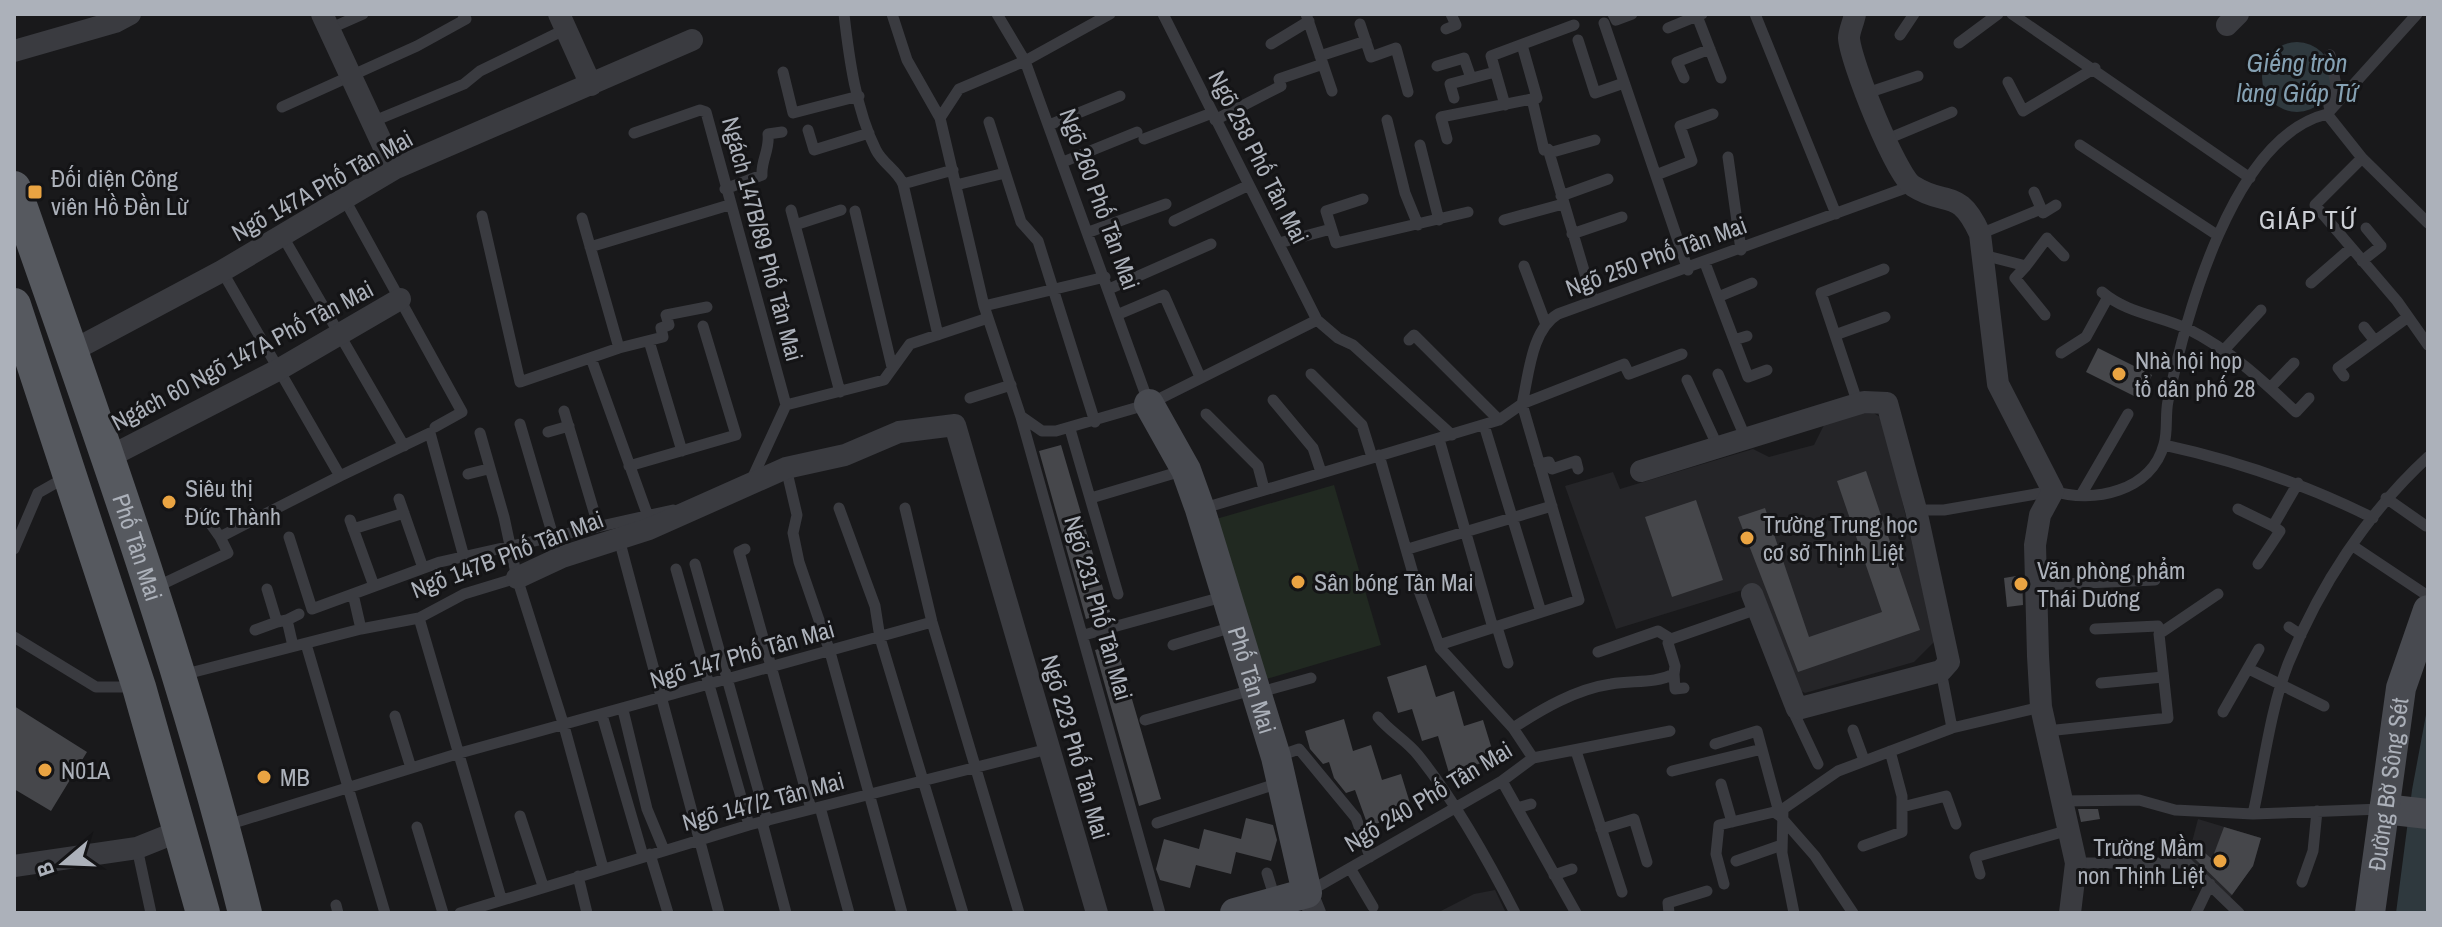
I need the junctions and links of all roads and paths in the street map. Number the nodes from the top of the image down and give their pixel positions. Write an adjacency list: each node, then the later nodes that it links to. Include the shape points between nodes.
1 (130, 14): 35 (street)
2 (363, 14): 20 (lane)
3 (463, 14): 43 (lane, via 466,19 417,46)
4 (844, 14): 54 (lane)
5 (892, 14): 64 (lane, Ngõ 231 Phố Tân Mai, via 907,60)
6 (997, 14): 38 (lane, Ngõ 260 Phố Tân Mai)
7 (1110, 14): 38 (lane)
8 (1163, 14): 63 (lane, Ngõ 258 Phố Tân Mai)
9 (1451, 14): 26 (lane, via 1456,25)
10 (1613, 14): 11 (lane, via 1616,20)
11 (1632, 14)
12 (1755, 14): 106 (lane)
13 (1855, 14): 53 (street, via 1849,38)
14 (1914, 14): 27 (lane)
15 (1998, 14): 31 (lane)
16 (2012, 14): 40 (lane)
17 (2417, 14): 62 (lane)
18 (1699, 15): 25 (lane); 34 (lane)
19 (1308, 18): 32 (lane); 37 (lane)
20 (326, 21): 43 (street)
21 (563, 22): 50 (street); 66 (lane, via 464,84)
22 (1604, 23): 49 (lane)
23 (1360, 24): 30 (lane)
24 (1574, 25): 33 (lane)
25 (1668, 28)
26 (1446, 29)
27 (1900, 35)
28 (692, 40): 50 (street, Ngõ 147A Phố Tân Mai)
29 (1578, 40): 49 (lane, via 1595,93)
30 (1366, 41): 37 (lane); 52 (lane, via 1371,57 1396,48)
31 (1959, 43)
32 (1271, 44)
33 (1522, 45): 42 (lane, via 1491,56); 57 (lane, via 1537,98)
34 (1710, 49): 46 (lane, via 1677,62); 47 (lane)
35 (14, 51)
36 (2330, 55): 62 (lane, via 2336,85)
37 (1322, 60): 51 (lane); 63 (lane, via 1279,79 1281,86)
38 (1025, 61): 64 (lane, via 959,89); 68 (lane, Ngõ 260 Phố Tân Mai)
39 (1437, 66): 45 (lane, via 1464,58)
40 (2095, 68): 48 (lane, via 2023,111); 86 (lane)
41 (783, 72): 54 (lane, via 793,113)
42 (1495, 72): 45 (lane); 58 (lane)
43 (351, 74): 59 (lane); 66 (street)
44 (1918, 76): 53 (lane)
45 (1471, 78): 56 (lane, via 1450,84)
46 (1684, 78)
47 (1721, 78)
48 (2008, 82)
49 (1624, 83): 85 (lane)
50 (591, 85): 82 (street, Ngõ 147A Phố Tân Mai)
51 (1332, 91)
52 (1408, 92)
53 (1867, 93): 75 (street)
54 (859, 96): 72 (lane)
55 (1120, 96): 68 (lane)
56 (1454, 98)
57 (1532, 99): 58 (lane); 78 (lane)
58 (1505, 105): 73 (lane, via 1441,117)
59 (282, 107)
60 (1952, 112): 75 (lane)
61 (1713, 114): 85 (lane, via 1680,126 1692,161)
62 (2327, 114): 80 (lane); 86 (lane, via 2313,117 2277,144)
63 (1213, 116): 81 (lane); 90 (lane, Ngõ 258 Phố Tân Mai)
64 (940, 118): 83 (lane, Ngõ 231 Phố Tân Mai)
65 (1387, 120): 115 (lane)
66 (374, 121): 82 (street)
67 (989, 122): 84 (lane)
68 (1049, 125): 81 (lane, Ngõ 260 Phố Tân Mai)
69 (808, 130): 72 (lane, via 814,150)
70 (782, 132): 93 (lane, via 768,134 770,149 762,175)
71 (634, 133): 93 (lane, Ngách 147B/89 Phố Tân Mai, via 704,110)
72 (869, 133): 88 (lane, via 885,166)
73 (1447, 139)
74 (1595, 140): 78 (lane)
75 (1885, 140): 91 (street)
76 (1420, 145): 111 (lane)
77 (2080, 145): 121 (lane)
78 (1549, 153): 97 (lane)
79 (1728, 157): 127 (lane)
80 (2362, 158): 107 (lane); 126 (lane, via 2315,205)
81 (1063, 162): 118 (lane, Ngõ 260 Phố Tân Mai)
82 (394, 169): 96 (street, Ngõ 147A Phố Tân Mai)
83 (953, 170): 88 (lane); 89 (lane, Ngõ 231 Phố Tân Mai)
84 (1005, 173): 89 (lane); 139 (lane, via 1021,222 1038,241)
85 (1656, 175): 134 (lane)
86 (2250, 178): 121 (lane)
87 (1608, 179): 97 (lane)
88 (903, 184): 156 (lane)
89 (956, 185): 146 (lane, Ngõ 231 Phố Tân Mai)
90 (1247, 186): 113 (lane); 122 (lane, Ngõ 258 Phố Tân Mai)
91 (1911, 186): 106 (lane, Ngõ 250 Phố Tân Mai); 124 (street, via 1960,203 1970,212)
92 (14, 188): 167 (main road, Phố Tân Mai)
93 (725, 189): 99 (lane, Ngách 147B/89 Phố Tân Mai)
94 (2034, 192): 101 (lane)
95 (1363, 199): 117 (lane, via 1326,211)
96 (345, 200): 120 (street, Ngõ 147A Phố Tân Mai); 141 (lane, Ngách 60 Ngõ 147A Phố Tân Mai)
97 (1562, 200): 112 (lane); 119 (lane)
98 (1166, 204): 118 (lane)
99 (729, 205): 125 (lane); 189 (lane, Ngách 147B/89 Phố Tân Mai)
100 (2056, 205): 101 (lane, via 2043,213)
101 (2041, 209): 124 (lane)
102 (791, 210): 114 (lane)
103 (841, 210): 114 (lane)
104 (855, 211): 172 (lane)
105 (1468, 212): 111 (lane)
106 (1836, 214): 127 (lane, Ngõ 250 Phố Tân Mai)
107 (2426, 215)
108 (482, 216): 170 (lane, via 520,382)
109 (1622, 217): 119 (lane)
110 (582, 218): 125 (lane)
111 (1439, 220): 115 (lane)
112 (1504, 220)
113 (1174, 221)
114 (795, 225): 182 (lane)
115 (1418, 225): 117 (lane, via 1336,243)
116 (2366, 228): 129 (lane, via 2381,246)
117 (1331, 229): 122 (lane)
118 (1089, 232): 136 (lane, Ngõ 260 Phố Tân Mai)
119 (1572, 234): 142 (lane)
120 (282, 235): 135 (street, Ngõ 147A Phố Tân Mai); 158 (lane)
121 (2217, 235): 154 (lane)
122 (1279, 243): 151 (lane, Ngõ 258 Phố Tân Mai)
123 (1211, 244): 136 (lane)
124 (1981, 244): 132 (lane); 227 (street, via 1998,384)
125 (590, 247): 165 (lane)
126 (2351, 248): 129 (lane); 138 (lane)
127 (1741, 250): 130 (lane, Ngõ 250 Phố Tân Mai)
128 (2064, 256): 132 (lane, via 2047,238)
129 (2362, 261): 150 (lane)
130 (1705, 263): 134 (lane, Ngõ 250 Phố Tân Mai); 140 (lane)
131 (1524, 266): 152 (lane)
132 (2026, 266): 148 (lane, via 2015,278)
133 (1884, 269): 157 (lane, via 1821,293)
134 (1688, 270): 142 (lane, Ngõ 250 Phố Tân Mai)
135 (222, 271): 167 (street, Ngõ 147A Phố Tân Mai); 173 (lane)
136 (1107, 283): 139 (lane); 147 (lane, Ngõ 260 Phố Tân Mai)
137 (1752, 283): 140 (lane)
138 (2311, 283)
139 (1055, 291): 146 (lane); 195 (lane)
140 (1718, 297): 161 (lane)
141 (400, 299): 158 (street, Ngách 60 Ngõ 147A Phố Tân Mai); 199 (lane, Ngách 60 Ngõ 147A Phố Tân Mai, via 462,412)
142 (1593, 301): 152 (lane, Ngõ 250 Phố Tân Mai)
143 (14, 305): 222 (main road, Phố Tân Mai)
144 (707, 307): 162 (lane, via 666,315 669,325 661,328 663,337)
145 (2261, 310): 166 (lane)
146 (986, 312): 156 (lane); 180 (lane, Ngõ 231 Phố Tân Mai)
147 (1119, 314): 178 (lane, via 1164,295); 186 (lane, Ngõ 260 Phố Tân Mai)
148 (2045, 315)
149 (1885, 317): 157 (lane)
150 (2408, 317): 163 (lane); 164 (lane)
151 (1317, 320): 178 (lane); 203 (lane, Ngõ 258 Phố Tân Mai, via 1353,345)
152 (1545, 322): 187 (lane, Ngõ 250 Phố Tân Mai)
153 (703, 326): 209 (lane, via 736,435)
154 (2184, 327): 166 (lane); 168 (lane, via 2126,309 2105,295 2086,337); 206 (lane, via 2166,407)
155 (2364, 327): 163 (lane)
156 (938, 335): 172 (lane, via 910,344)
157 (1835, 335): 188 (lane)
158 (337, 336): 173 (street, Ngách 60 Ngõ 147A Phố Tân Mai); 207 (lane)
159 (1747, 336): 161 (lane)
160 (1409, 340): 194 (lane, via 1414,335)
161 (1734, 340): 174 (lane, via 1748,377)
162 (649, 341): 165 (lane); 209 (lane)
163 (2375, 341): 177 (lane, via 2338,368)
164 (2428, 345)
165 (619, 348): 170 (lane)
166 (2224, 350): 181 (lane)
167 (72, 351): 211 (main road, Phố Tân Mai)
168 (2061, 353)
169 (1682, 354): 187 (lane, via 1629,374 1624,364)
170 (591, 358): 214 (lane)
171 (2294, 363): 181 (lane)
172 (892, 367): 182 (lane, via 884,380)
173 (278, 370): 211 (street, Ngách 60 Ngõ 147A Phố Tân Mai); 223 (lane)
174 (1767, 370)
175 (1311, 374): 210 (lane, via 1362,425)
176 (1718, 374): 205 (lane)
177 (2344, 376)
178 (1200, 377): 186 (lane)
179 (1687, 380): 208 (lane)
180 (1011, 385): 183 (lane); 193 (lane, Ngõ 231 Phố Tân Mai)
181 (2270, 388): 184 (lane, via 2296,412)
182 (840, 392): 189 (lane)
183 (970, 398)
184 (2309, 398)
185 (1273, 400): 220 (lane, via 1313,448)
186 (1149, 404): 195 (lane); 218 (street, Phố Tân Mai)
187 (1522, 404): 194 (lane); 213 (lane)
188 (1858, 404): 205 (street); 237 (street, via 1887,403)
189 (786, 405): 224 (lane)
190 (564, 411): 198 (lane)
191 (1206, 414): 226 (lane, via 1258,466)
192 (2128, 414): 228 (lane)
193 (1021, 417): 200 (lane, via 1042,431); 288 (lane, Ngõ 231 Phố Tân Mai)
194 (1499, 420): 197 (lane)
195 (1095, 422): 200 (lane)
196 (520, 424): 247 (lane)
197 (1484, 425): 203 (lane); 240 (lane)
198 (569, 426): 201 (lane); 243 (lane)
199 (435, 427)
200 (1070, 429): 229 (lane)
201 (548, 432)
202 (480, 433): 216 (lane)
203 (1452, 435): 204 (lane)
204 (1439, 439): 210 (lane); 246 (lane)
205 (1746, 439): 208 (street)
206 (2164, 445): 225 (lane); 228 (lane, via 2147,473 2126,489)
207 (404, 446): 223 (lane); 256 (lane, via 430,433)
208 (1718, 447): 219 (street)
209 (682, 451): 214 (lane)
210 (1376, 456): 220 (lane); 255 (lane)
211 (109, 457): 266 (main road, Phố Tân Mai)
212 (2428, 457): 230 (lane)
213 (1539, 464): 217 (lane, via 1549,462 1552,469 1576,461); 232 (lane)
214 (629, 466): 242 (lane)
215 (786, 468): 224 (street, Ngõ 147B Phố Tân Mai); 270 (street, Ngõ 147B Phố Tân Mai, via 845,455 899,432 955,425); 297 (lane, via 797,515 793,533 799,562)
216 (488, 469): 221 (lane); 252 (lane)
217 (1578, 469)
218 (1186, 470): 229 (lane); 235 (street, Phố Tân Mai)
219 (1641, 471)
220 (1321, 472): 226 (lane)
221 (468, 474)
222 (70, 475): 253 (lane, via 38,493); 311 (main road, Phố Tân Mai)
223 (340, 476): 248 (lane)
224 (750, 483): 242 (street, Ngõ 147B Phố Tân Mai, via 713,503)
225 (2298, 483): 241 (lane); 244 (lane)
226 (1264, 489): 235 (lane)
227 (2053, 491): 228 (lane); 237 (lane); 263 (street, via 2040,515 2035,545)
228 (2081, 495)
229 (1091, 498): 268 (lane)
230 (2386, 498): 241 (lane); 245 (lane)
231 (399, 499): 239 (lane)
232 (1552, 506): 240 (lane); 276 (lane, via 1579,600)
233 (839, 508): 291 (lane, via 875,606)
234 (905, 508): 280 (lane)
235 (1200, 509): 271 (street, Phố Tân Mai)
236 (2238, 509): 244 (lane)
237 (1916, 510): 302 (street, via 1949,662)
238 (203, 513): 248 (lane)
239 (404, 513): 259 (lane); 264 (lane, via 351,525)
240 (1513, 518): 246 (lane); 276 (lane)
241 (2373, 518): 251 (lane)
242 (650, 521): 243 (lane, Ngõ 147B Phố Tân Mai); 250 (street, Ngõ 147B Phố Tân Mai)
243 (598, 525): 247 (lane, Ngõ 147B Phố Tân Mai)
244 (2273, 526): 258 (lane, via 2280,531)
245 (2426, 526)
246 (1465, 532): 255 (lane); 282 (lane)
247 (553, 536): 252 (lane, Ngõ 147B Phố Tân Mai)
248 (220, 537): 266 (lane, via 228,553)
249 (289, 537): 267 (lane, Ngõ 147B Phố Tân Mai, via 312,609)
250 (619, 539): 261 (street, Ngõ 147B Phố Tân Mai); 314 (lane)
251 (2353, 546): 272 (lane); 289 (lane)
252 (511, 547): 256 (lane, Ngõ 147B Phố Tân Mai); 261 (lane)
253 (14, 549)
254 (745, 549): 300 (lane, via 739,552)
255 (1408, 549): 295 (lane)
256 (464, 557): 259 (lane, Ngõ 147B Phố Tân Mai)
257 (695, 564): 307 (lane)
258 (2258, 564)
259 (423, 568): 264 (lane, Ngõ 147B Phố Tân Mai)
260 (676, 569): 310 (lane)
261 (517, 578): 278 (lane, Ngõ 147B Phố Tân Mai, via 464,594); 324 (lane)
262 (2155, 580): 263 (lane)
263 (2038, 585): 317 (street)
264 (374, 586): 267 (lane, Ngõ 147B Phố Tân Mai)
265 (267, 589): 279 (lane)
266 (151, 590): 304 (main road, Phố Tân Mai)
267 (353, 594): 284 (lane)
268 (1118, 594)
269 (2218, 594): 287 (lane)
270 (1006, 595): 331 (street, Ngõ 223 Phố Tân Mai)
271 (1227, 595): 281 (street, Phố Tân Mai); 288 (lane)
272 (2428, 596)
273 (1755, 602): 292 (lane); 315 (street)
274 (2428, 610): 355 (street, Đường Bờ Sông Sét, via 2401,688)
275 (2158, 611): 287 (lane)
276 (1541, 612): 282 (lane)
277 (299, 614): 279 (lane)
278 (419, 618): 284 (lane, Ngõ 147B Phố Tân Mai); 335 (lane)
279 (282, 621): 286 (lane); 293 (lane)
280 (932, 622): 291 (lane, Ngõ 147 Phố Tân Mai); 340 (lane)
281 (1237, 626): 294 (lane); 313 (street, Phố Tân Mai)
282 (1495, 627): 295 (lane); 299 (lane)
283 (2289, 627): 289 (lane)
284 (361, 629): 293 (lane, Ngõ 147B Phố Tân Mai)
285 (2095, 629): 287 (lane)
286 (255, 630)
287 (2159, 630): 305 (lane)
288 (1084, 635): 413 (lane, Ngõ 231 Phố Tân Mai)
289 (2301, 635): 309 (lane)
290 (14, 637): 311 (lane, via 96,687)
291 (880, 638): 297 (lane, Ngõ 147 Phố Tân Mai); 344 (lane)
292 (1671, 639): 298 (lane, via 1658,631); 303 (lane)
293 (300, 645): 304 (lane, Ngõ 147B Phố Tân Mai); 346 (lane)
294 (1173, 645)
295 (1439, 645): 325 (lane)
296 (2259, 649): 301 (lane)
297 (830, 652): 300 (lane, Ngõ 147 Phố Tân Mai); 347 (lane)
298 (1598, 652)
299 (1508, 663)
300 (773, 668): 307 (lane, Ngõ 147 Phố Tân Mai); 351 (lane)
301 (2249, 669): 309 (lane); 319 (lane)
302 (1941, 671): 315 (street, via 1806,709); 326 (lane)
303 (1674, 674): 312 (lane, via 1675,689); 325 (lane, via 1663,680 1609,684 1545,707)
304 (178, 676): 311 (main road); 364 (main road, Phố Tân Mai)
305 (2163, 677): 308 (lane); 329 (lane, via 2168,718)
306 (1311, 678): 313 (lane)
307 (729, 681): 310 (lane, Ngõ 147 Phố Tân Mai); 359 (lane)
308 (2101, 683)
309 (2283, 684): 316 (lane); 356 (lane)
310 (711, 685): 314 (lane, Ngõ 147 Phố Tân Mai); 363 (lane)
311 (139, 687): 367 (main road, Phố Tân Mai)
312 (1684, 688)
313 (1256, 691): 323 (lane); 341 (street, Phố Tân Mai)
314 (664, 698): 318 (lane, Ngõ 147 Phố Tân Mai); 369 (lane)
315 (1793, 704): 338 (lane, via 1792,713)
316 (2324, 706)
317 (2041, 707): 326 (lane); 329 (street)
318 (623, 710): 320 (lane, Ngõ 147 Phố Tân Mai); 373 (lane, via 647,809)
319 (2223, 712)
320 (602, 715): 324 (lane, Ngõ 147 Phố Tân Mai); 374 (lane)
321 (395, 716): 339 (lane)
322 (1378, 717): 352 (lane, via 1416,752)
323 (1145, 720)
324 (564, 726): 335 (lane, Ngõ 147 Phố Tân Mai); 380 (lane)
325 (1513, 728): 336 (lane)
326 (1952, 728): 334 (lane)
327 (1853, 730): 337 (lane)
328 (1670, 731): 333 (lane, Ngõ 240 Phố Tân Mai)
329 (2047, 731): 348 (street)
330 (1715, 744): 332 (lane, via 1757,731)
331 (1048, 749): 340 (lane, Ngõ 147/2 Tân Mai); 412 (street, Ngõ 223 Phố Tân Mai)
332 (1762, 749): 342 (lane); 358 (lane)
333 (1576, 751): 336 (lane, Ngõ 240 Phố Tân Mai); 366 (lane)
334 (1890, 751): 337 (lane); 350 (lane)
335 (460, 753): 339 (lane, Ngõ 147 Phố Tân Mai); 394 (lane)
336 (1533, 758): 343 (lane, Ngõ 240 Phố Tân Mai)
337 (1864, 760): 358 (lane, via 1818,784)
338 (1818, 764)
339 (411, 768): 346 (lane, Ngõ 147 Phố Tân Mai)
340 (976, 769): 344 (lane, Ngõ 147/2 Tân Mai); 411 (lane)
341 (1279, 770): 361 (lane); 375 (lane, via 1299,749 1356,818); 393 (street, Phố Tân Mai)
342 (1672, 771)
343 (1502, 781): 352 (lane, Ngõ 240 Phố Tân Mai); 353 (lane)
344 (922, 782): 347 (lane, Ngõ 147/2 Tân Mai); 410 (lane)
345 (1721, 784): 360 (lane)
346 (349, 787): 364 (lane, Ngõ 147 Phố Tân Mai); 401 (lane)
347 (870, 795): 351 (lane, Ngõ 147/2 Tân Mai); 409 (lane)
348 (2063, 801): 356 (lane, via 2139,800 2175,810); 368 (street)
349 (1531, 804): 353 (lane)
350 (1902, 807): 362 (lane, via 1946,796); 371 (lane, via 1902,832)
351 (816, 808): 359 (lane, Ngõ 147/2 Tân Mai); 408 (lane)
352 (1454, 808): 375 (lane, Ngõ 240 Phố Tân Mai); 414 (lane)
353 (1517, 808): 385 (lane)
354 (2317, 811): 355 (lane); 356 (lane); 387 (lane, via 2313,851)
355 (2404, 811): 421 (street, Đường Bờ Sông Sét)
356 (2253, 814)
357 (520, 816): 390 (lane)
358 (1780, 816): 360 (lane, via 1774,812); 370 (lane); 417 (lane)
359 (764, 821): 363 (lane, Ngõ 147/2 Tân Mai); 407 (lane)
360 (1732, 822): 388 (lane, via 1719,825 1716,835)
361 (1157, 823)
362 (1956, 824)
363 (749, 825): 369 (lane, Ngõ 147/2 Tân Mai)
364 (224, 826): 400 (main road, Phố Tân Mai)
365 (417, 827): 402 (lane)
366 (1601, 829): 377 (lane, via 1634,819); 392 (lane)
367 (182, 830): 372 (street); 399 (main road, Phố Tân Mai)
368 (2069, 830): 378 (street); 384 (lane, via 1975,857)
369 (701, 839): 373 (lane, Ngõ 147/2 Tân Mai); 406 (lane)
370 (1782, 845): 376 (lane); 416 (lane)
371 (1863, 846)
372 (137, 848): 379 (street); 398 (lane)
373 (664, 850): 374 (lane, Ngõ 147/2 Tân Mai)
374 (646, 855): 380 (lane, Ngõ 147/2 Tân Mai); 405 (lane)
375 (1370, 857): 381 (lane, Ngõ 240 Phố Tân Mai)
376 (1736, 861)
377 (1647, 862)
378 (2076, 863): 389 (lane, via 2187,863); 418 (street)
379 (14, 866)
380 (603, 868): 386 (lane, Ngõ 147/2 Tân Mai)
381 (1350, 868): 393 (lane, Ngõ 240 Phố Tân Mai); 396 (lane)
382 (1572, 869): 385 (lane)
383 (1267, 873): 397 (lane)
384 (1980, 874)
385 (1554, 875): 395 (lane)
386 (578, 876): 390 (lane, Ngõ 147/2 Tân Mai); 404 (lane)
387 (2302, 882)
388 (1724, 884)
389 (2210, 884): 419 (lane); 420 (lane)
390 (543, 886): 394 (lane, Ngõ 147/2 Tân Mai)
391 (1707, 891): 415 (lane, via 1668,903)
392 (1622, 892)
393 (1311, 903): 397 (street)
394 (496, 905): 403 (lane, Ngõ 147/2 Tân Mai)
395 (1576, 906)
396 (1373, 907)
397 (1254, 909)
398 (151, 913)
399 (203, 913)
400 (245, 913)
401 (385, 913)
402 (443, 913)
403 (460, 913)
404 (587, 913)
405 (668, 913)
406 (719, 913)
407 (786, 913)
408 (849, 913)
409 (902, 913)
410 (963, 913)
411 (1019, 913)
412 (1097, 913)
413 (1160, 913)
414 (1515, 913)
415 (1669, 913)
416 (1794, 913)
417 (1853, 913)
418 (2070, 913)
419 (2196, 913)
420 (2239, 913)
421 (2370, 913)

